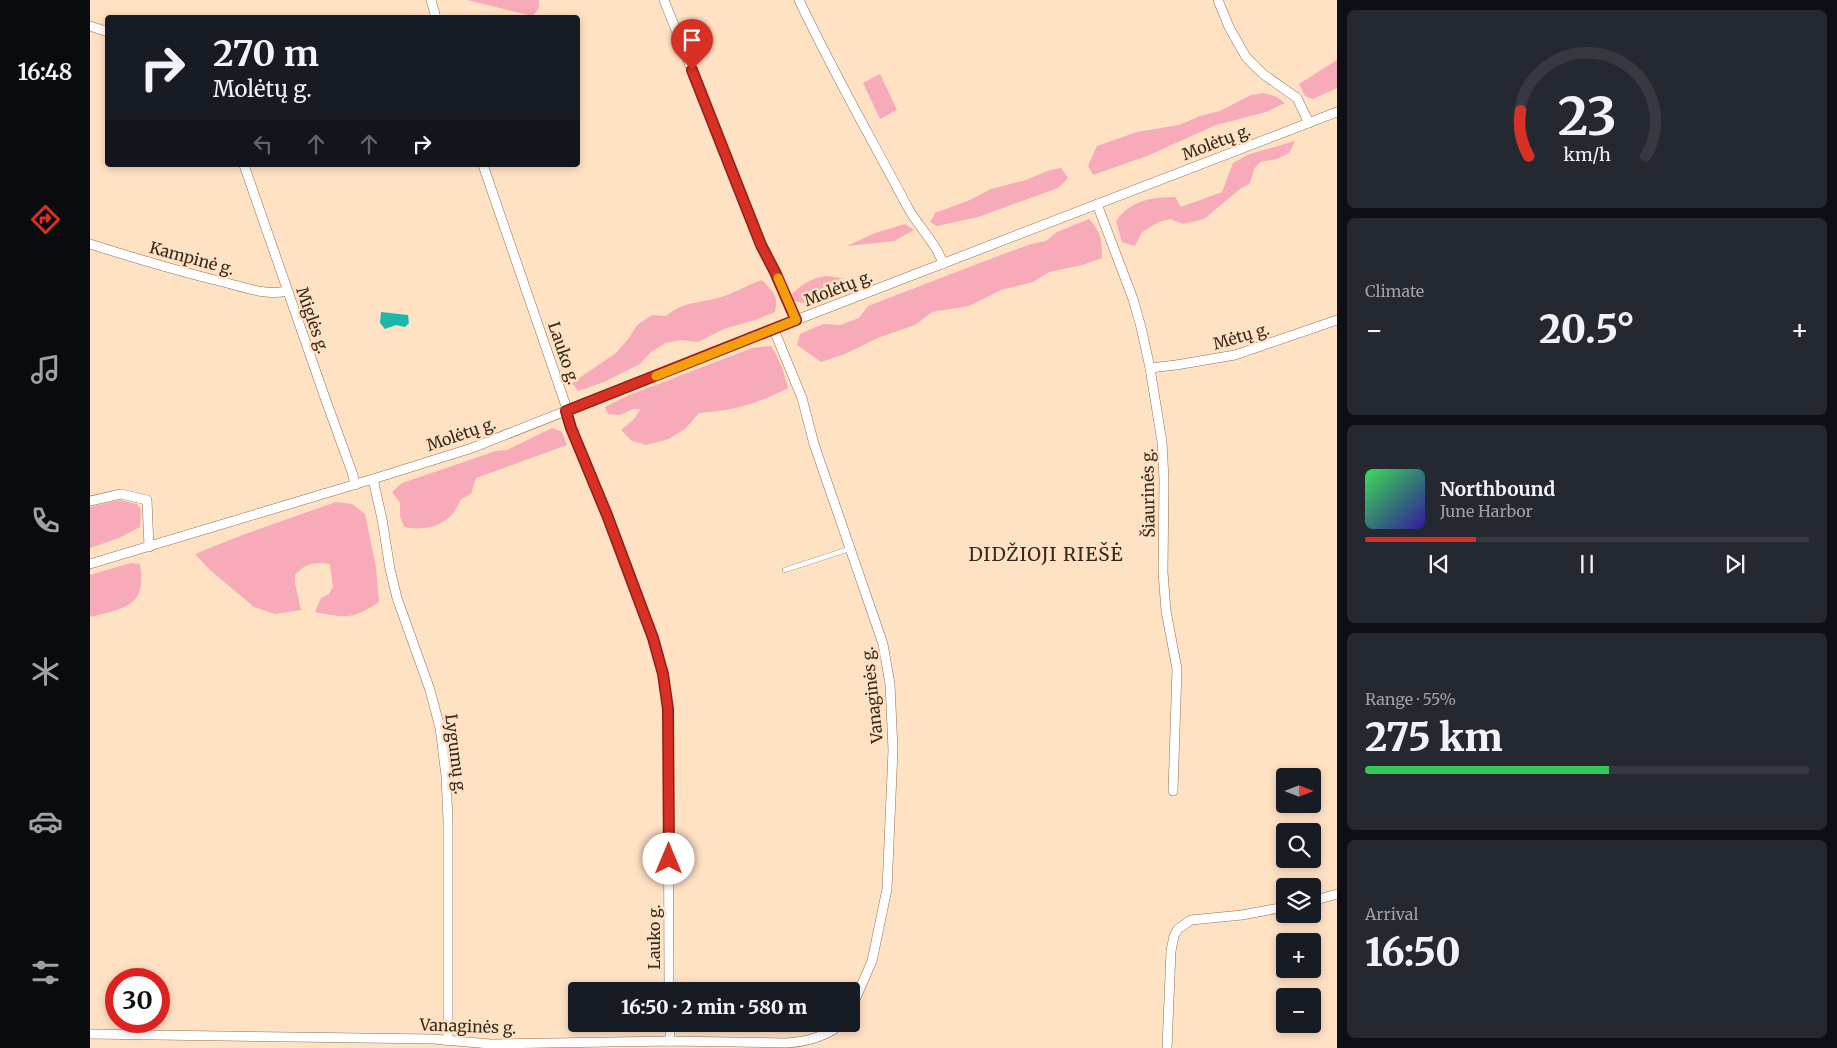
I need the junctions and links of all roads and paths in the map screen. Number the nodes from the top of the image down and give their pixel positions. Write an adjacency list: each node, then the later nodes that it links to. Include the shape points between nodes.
1 (431, 0): 5 (street)
2 (664, 0): 16 (street, via 761,245)
3 (799, 0): 14 (street, via 910,212 934,244)
4 (1218, 0): 9 (street, via 1246,57 1263,74 1297,98)
5 (435, 15)
6 (90, 26): 7 (street)
7 (105, 31)
8 (1337, 112): 9 (street, Molėtų g.)
9 (1309, 123): 12 (street, Molėtų g.)
10 (245, 167): 15 (street, Miglės g.)
11 (484, 167): 20 (street, Lauko g.)
12 (1098, 204): 14 (street, Molėtų g.); 19 (street, Šiaurinės g., via 1132,299)
13 (90, 244): 15 (street, Kampinė g., via 264,292)
14 (943, 264): 16 (street, Molėtų g.)
15 (287, 291): 22 (street, Miglės g.)
16 (796, 320): 18 (street, Molėtų g.)
17 (1337, 320): 19 (street, Mėtų g., via 1235,355)
18 (774, 330): 20 (street, Molėtų g.); 25 (street, Vanaginės g., via 802,398)
19 (1150, 368): 28 (street, Šiaurinės g., via 1162,442 1166,611 1177,669)
20 (566, 411): 21 (street, Molėtų g., via 472,448); 32 (street, Lauko g., via 653,638 663,674 668,709)
21 (373, 480): 22 (street, Molėtų g.); 38 (street, Lygumų g., via 397,598 440,728 448,822)
22 (355, 485): 24 (street, Molėtų g.)
23 (90, 501): 24 (street, via 121,494 147,500)
24 (149, 547): 26 (street, Molėtų g.)
25 (849, 549): 27 (lane); 33 (street, Vanaginės g., via 884,644 890,684 893,750 887,889 872,961)
26 (90, 564)
27 (784, 570)
28 (1173, 791)
29 (1337, 894): 30 (street)
30 (1321, 898)
31 (1276, 909): 39 (street, via 1191,920 1178,929 1171,951)
32 (670, 982)
33 (860, 988)
34 (670, 1032): 37 (street)
35 (828, 1032): 37 (street, Vanaginės g., via 798,1043)
36 (90, 1034): 38 (street, Vanaginės g.)
37 (670, 1040): 38 (street, Vanaginės g., via 490,1044)
38 (448, 1041)
39 (1166, 1048)

